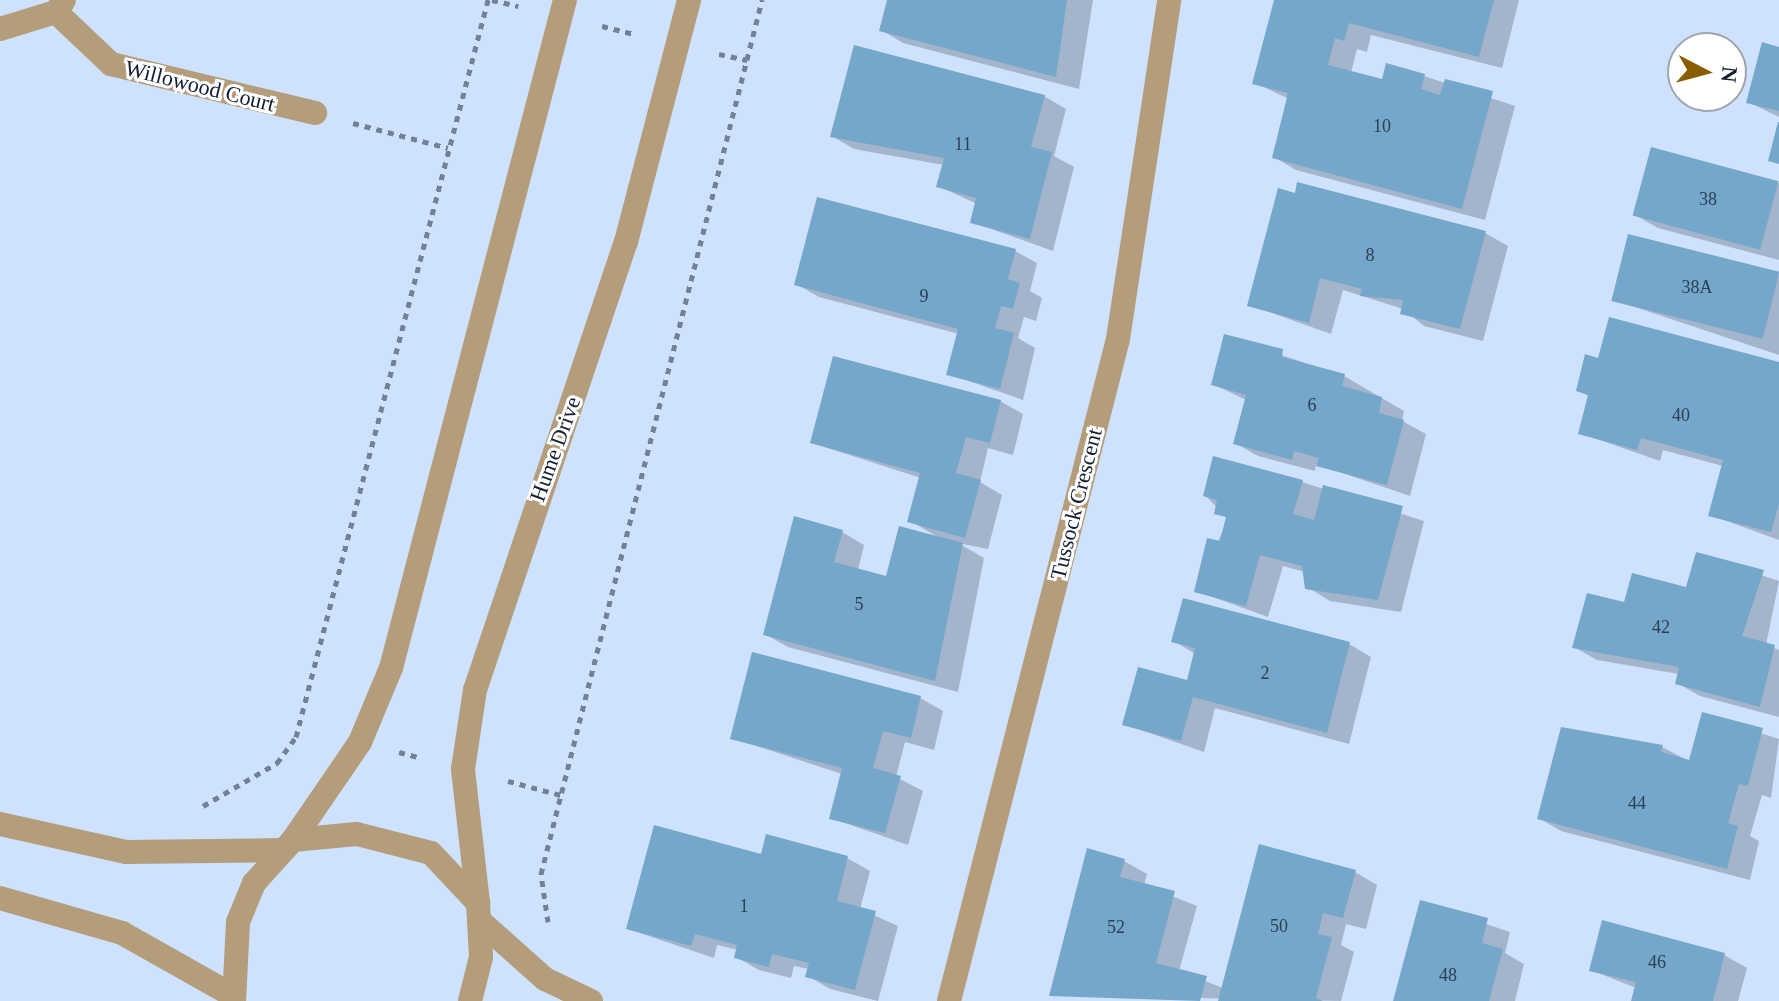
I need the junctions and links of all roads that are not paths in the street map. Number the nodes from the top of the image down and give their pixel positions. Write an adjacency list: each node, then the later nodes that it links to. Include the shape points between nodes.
1 (689, 0): 10 (street, Hume Drive, via 626,242 475,690 463,769)
2 (1169, 0): 14 (street, Tussock Crescent, via 1118,339)
3 (60, 6): 5 (street, Willowood Court); 6 (street, Willowood Court, via 111,64)
4 (563, 8): 8 (street, via 391,668 360,742)
5 (0, 29)
6 (315, 113)
7 (0, 824): 8 (street, via 126,852)
8 (288, 845): 10 (street, via 357,834 431,853); 11 (street, via 254,883 238,922)
9 (0, 898): 11 (street, via 132,938)
10 (479, 912): 12 (street, Hume Drive); 13 (street, via 545,979)
11 (233, 998)
12 (470, 1001)
13 (591, 1001)
14 (949, 1001)

